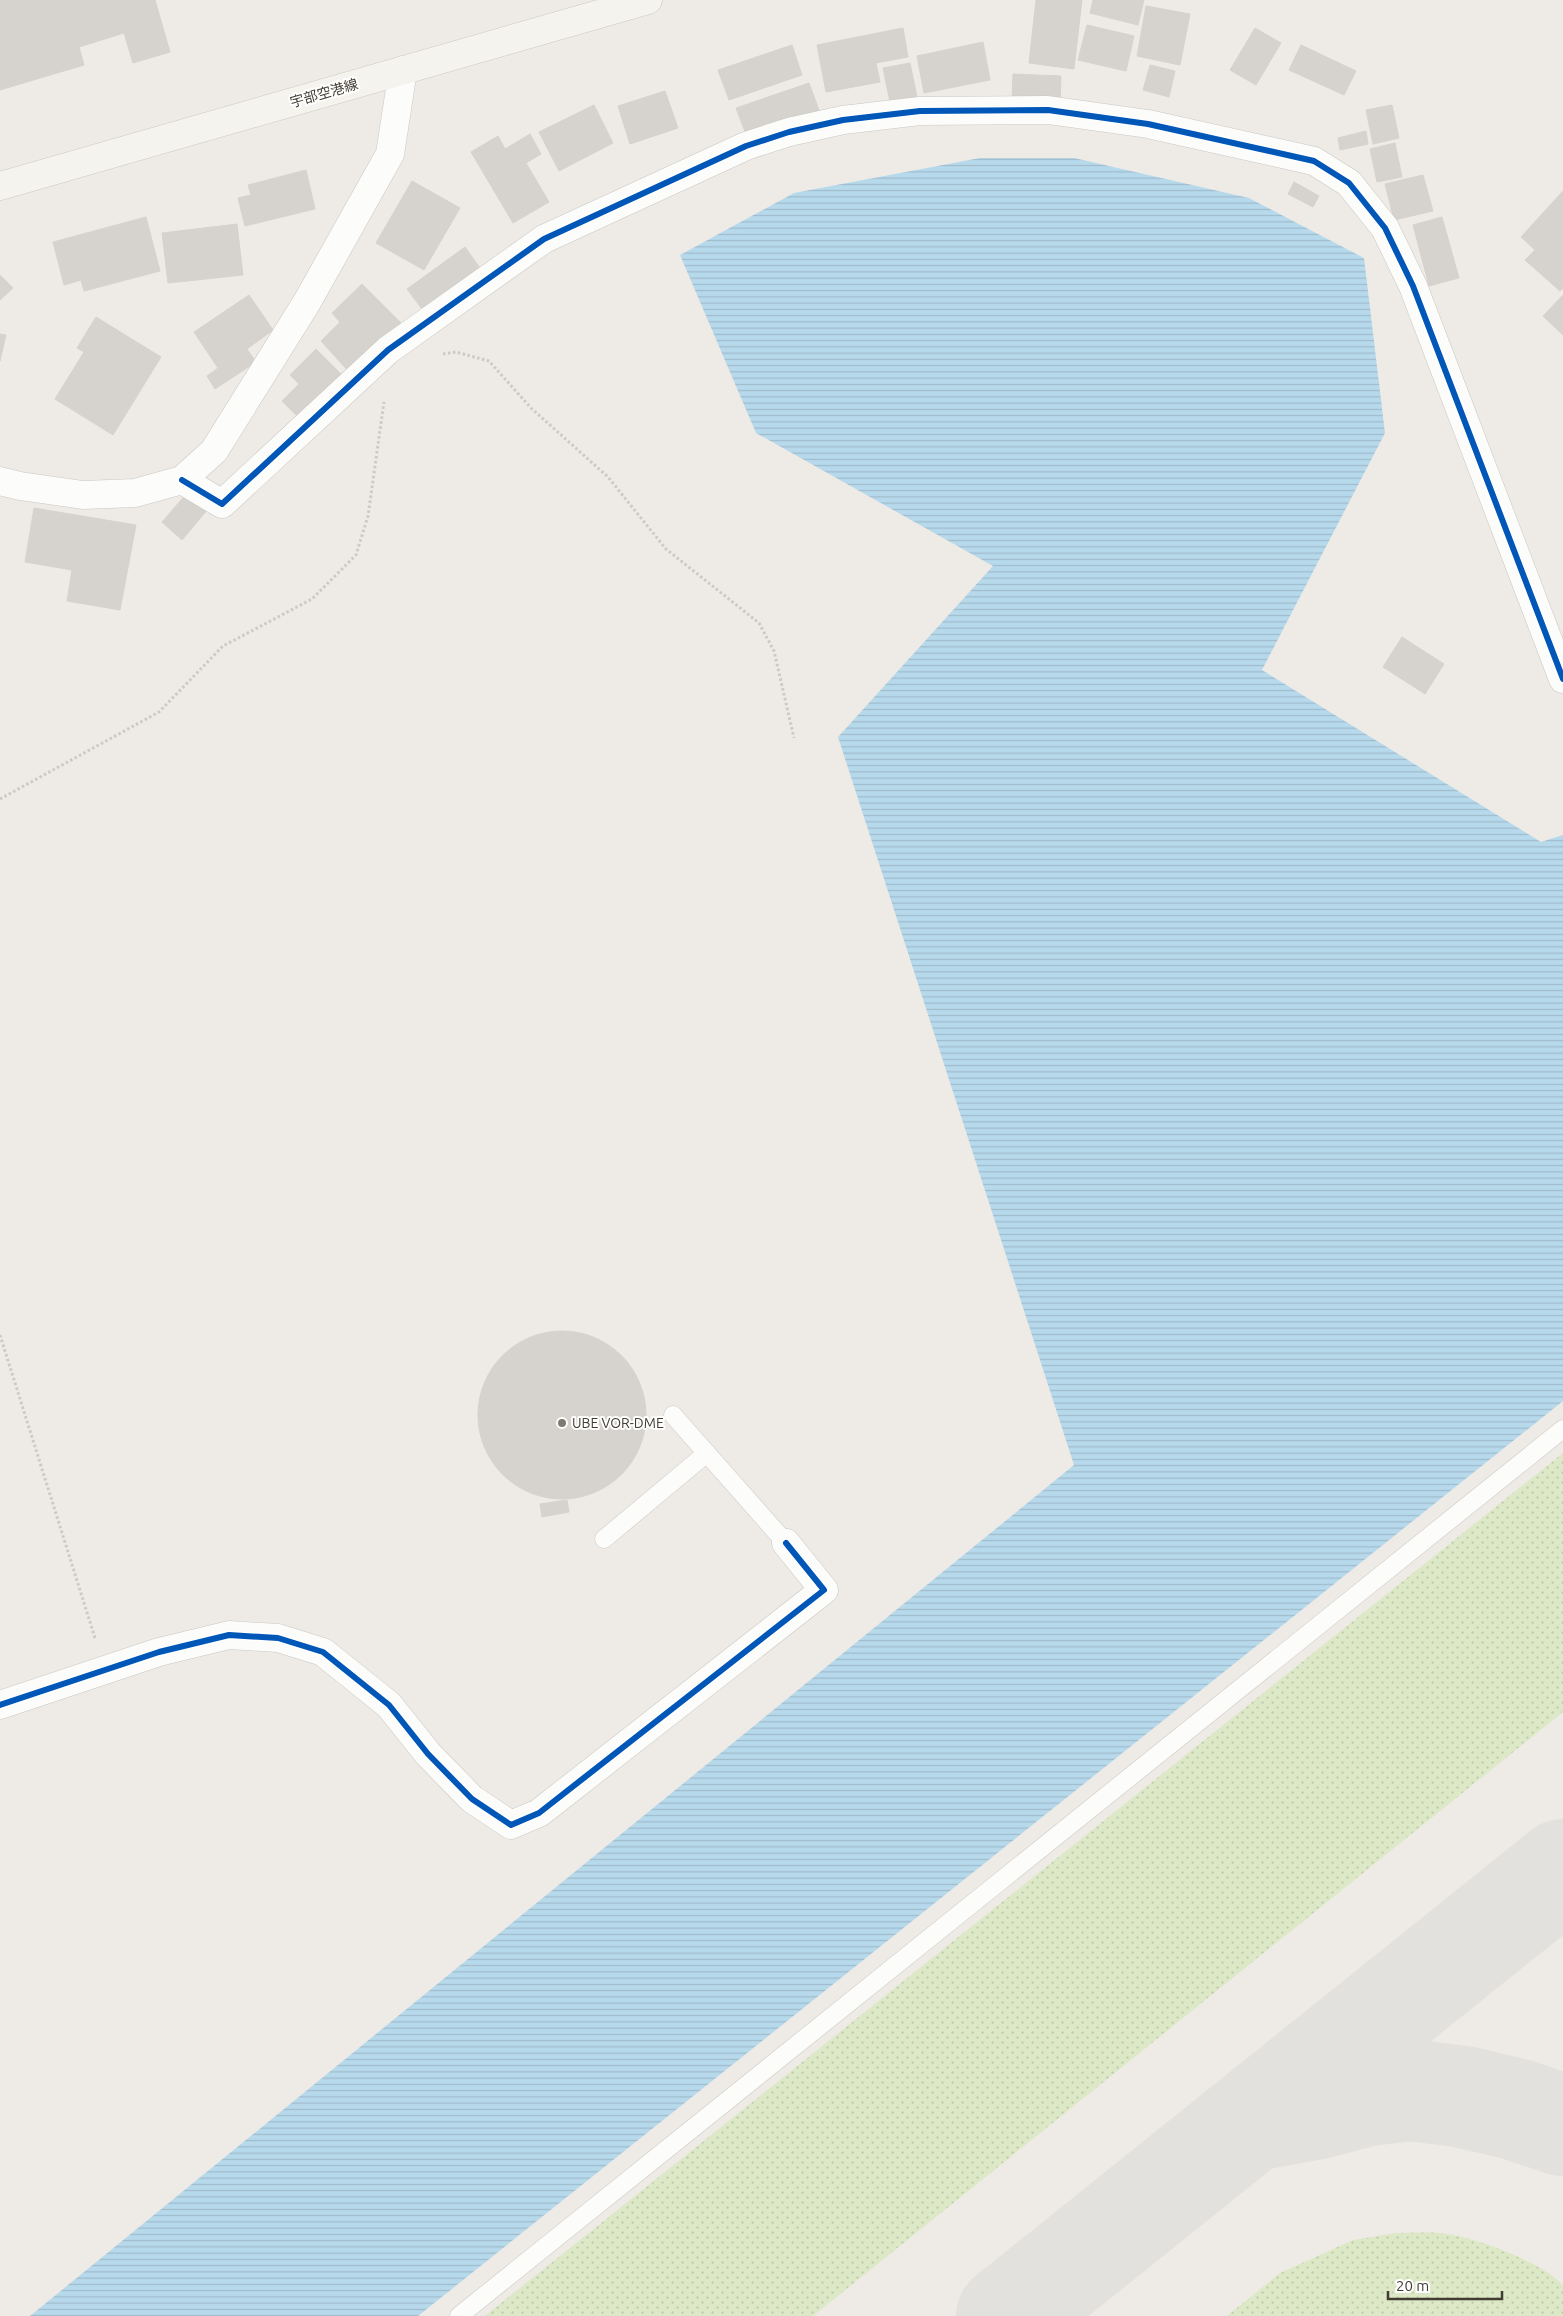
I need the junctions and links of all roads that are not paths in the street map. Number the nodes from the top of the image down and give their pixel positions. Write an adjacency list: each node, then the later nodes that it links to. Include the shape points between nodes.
1 (643, 1): 2 (main road, 宇部空港線)
2 (403, 70): 3 (main road, 宇部空港線); 4 (street, via 390,154 307,302 214,451)
3 (0, 186)
4 (182, 480): 5 (street, via 135,493 83,495); 6 (street, via 222,504 388,350 544,239 746,146 843,120 920,111 1048,110 1148,124 1314,161 1349,183 1385,228 1414,286)
5 (0, 481)
6 (1563, 679)
7 (673, 1414): 9 (lane)
8 (1563, 1429): 13 (lane)
9 (707, 1453): 10 (lane); 11 (lane)
10 (604, 1539)
11 (786, 1543): 12 (street, via 824,1590 539,1813 511,1826 472,1799 428,1754 389,1705 323,1652 278,1638 230,1635 158,1652)
12 (0, 1705)
13 (459, 2316)

